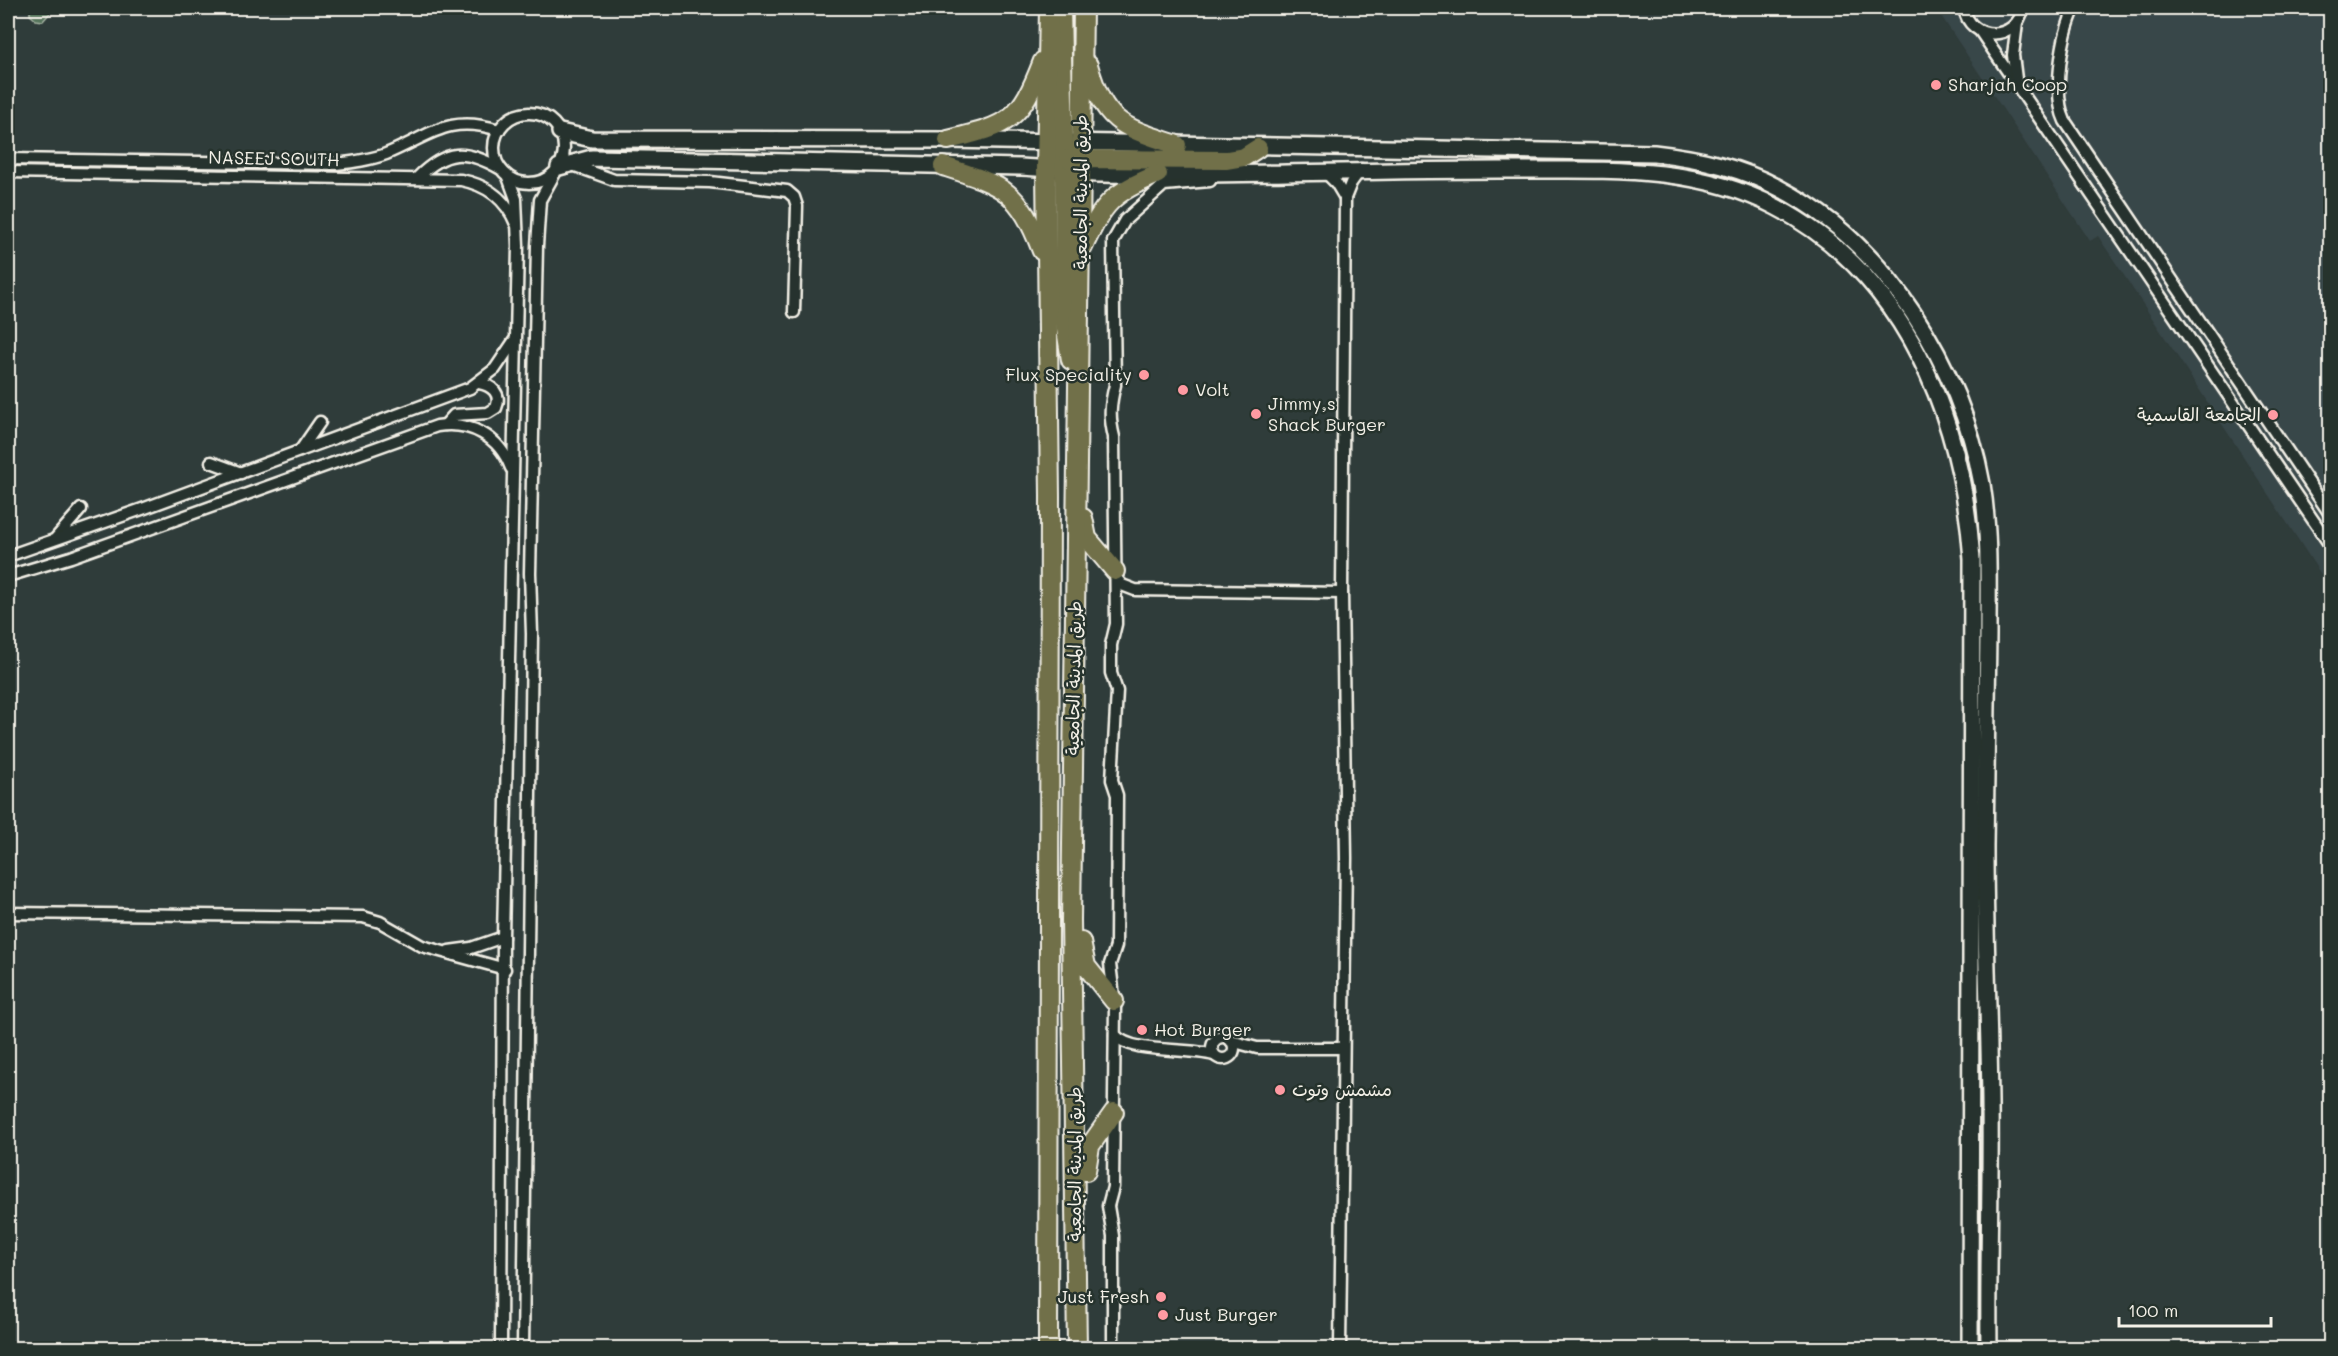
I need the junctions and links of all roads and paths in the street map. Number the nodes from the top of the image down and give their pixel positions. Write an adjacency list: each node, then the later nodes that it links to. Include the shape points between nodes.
1 (1049, 8): 12 (main road, طريق المدينة الجامعية)
2 (1061, 8): 19 (main road)
3 (1083, 8): 11 (main road, طريق المدينة الجامعية)
4 (1964, 8): 9 (street, via 1970,23)
5 (2023, 8): 8 (street)
6 (2069, 8): 10 (street)
7 (2075, 8): 10 (street)
8 (2017, 23): 9 (street, via 1997,34); 13 (street, via 2013,55)
9 (1980, 31): 13 (street)
10 (2066, 38): 47 (street, via 2059,107 2073,136)
11 (1083, 49): 17 (main road, via 1095,90 1107,112 1130,128); 19 (main road, طريق المدينة الجامعية)
12 (1047, 51): 16 (main road, via 1030,94 1017,113 994,128); 19 (main road, طريق المدينة الجامعية)
13 (2018, 88): 49 (street)
14 (499, 130): 15 (street, via 509,119 529,113 550,120); 20 (street, via 457,123 438,128 382,156 336,164); 22 (street, via 494,145)
15 (560, 132): 16 (main road, via 592,139); 23 (street, via 564,153)
16 (948, 140): 19 (main road)
17 (1177, 145): 18 (main road); 19 (main road)
18 (1258, 148): 19 (main road, via 1244,157 1227,160); 83 (main road, via 1654,153 1708,161 1780,188 1835,225 1882,273 1922,329 1954,388 1967,423 1982,487 1988,555 1985,848)
19 (1065, 158): 21 (main road); 28 (main road); 33 (main road, طريق المدينة الجامعية); 34 (main road, طريق المدينة الجامعية); 37 (main road, via 1065,323 1068,349)
20 (8, 159)
21 (943, 166): 23 (main road, via 592,158); 34 (main road, via 994,183 1012,196 1027,215)
22 (500, 168): 29 (street); 30 (street, via 477,156 455,154 436,161)
23 (560, 168): 29 (street, via 536,183 521,183); 35 (street, via 614,180 710,182 787,191 797,206); 52 (street, via 543,193 539,209)
24 (1361, 170): 25 (main road); 31 (street); 82 (main road, via 1644,172 1681,175 1731,188 1796,219 1848,258 1892,310 1926,368 1957,454 1965,488 1972,559)
25 (1324, 171): 27 (main road); 31 (street)
26 (8, 172): 30 (street, NASEEJ SOUTH)
27 (1234, 173): 28 (main road); 53 (street, via 1215,181 1164,185 1115,234 1115,386 1110,423 1114,436)
28 (1158, 174): 33 (main road, via 1112,197)
29 (508, 177): 32 (street, via 516,199)
30 (417, 178): 32 (street, NASEEJ SOUTH, via 461,180 483,187 502,201)
31 (1345, 198): 56 (street)
32 (518, 229): 36 (street)
33 (1081, 251): 37 (main road, طريق المدينة الجامعية)
34 (1047, 263): 78 (main road, طريق المدينة الجامعية)
35 (794, 312)
36 (517, 335): 38 (street, via 501,363); 43 (street)
37 (1078, 376): 45 (main road, طريق المدينة الجامعية)
38 (479, 383): 40 (street, via 495,390 496,408 488,413 454,415); 41 (street)
39 (320, 422): 41 (street)
40 (445, 425): 43 (street, via 471,428 487,436 502,451); 54 (street)
41 (300, 451): 44 (street)
42 (211, 462): 44 (street)
43 (512, 472): 51 (street)
44 (241, 473): 48 (street)
45 (1076, 497): 53 (main road, via 1087,538); 59 (main road, طريق المدينة الجامعية)
46 (81, 508): 48 (street)
47 (2331, 514)
48 (56, 538): 50 (street)
49 (2331, 545)
50 (8, 556)
51 (510, 572): 52 (street); 60 (street)
52 (530, 573): 77 (street)
53 (1116, 575): 55 (street, via 1126,587); 57 (street)
54 (8, 576)
55 (1142, 590): 56 (street); 57 (street)
56 (1342, 593): 69 (street, via 1346,858)
57 (1116, 605): 63 (street, via 1111,645 1111,673 1117,691 1117,735 1112,752 1112,780 1117,795 1116,941 1110,964)
58 (8, 913): 61 (street, via 363,918 380,922)
59 (1071, 920): 63 (main road, via 1080,937 1086,966); 75 (main road, طريق المدينة الجامعية)
60 (503, 937): 61 (street, via 471,948); 62 (street)
61 (440, 952): 62 (street)
62 (505, 969): 76 (street)
63 (1114, 1001): 64 (street)
64 (1115, 1035): 67 (street, via 1126,1044); 73 (street)
65 (1231, 1041): 66 (street, via 1219,1037); 68 (street); 72 (street)
66 (1213, 1043): 70 (street); 71 (street)
67 (1141, 1047): 70 (street); 73 (street, via 1126,1052)
68 (1257, 1048): 69 (street); 72 (street)
69 (1342, 1048): 81 (street)
70 (1186, 1049): 71 (street)
71 (1214, 1055): 72 (street, via 1223,1059)
72 (1231, 1056)
73 (1115, 1062): 74 (street)
74 (1114, 1112): 75 (main road, via 1090,1146 1085,1179); 80 (street, via 1113,1187 1108,1206 1114,1240)
75 (1075, 1197): 79 (main road, طريق المدينة الجامعية)
76 (501, 1348)
77 (523, 1348)
78 (1048, 1348)
79 (1077, 1348)
80 (1113, 1348)
81 (1340, 1348)
82 (1970, 1348)
83 (1989, 1348)

